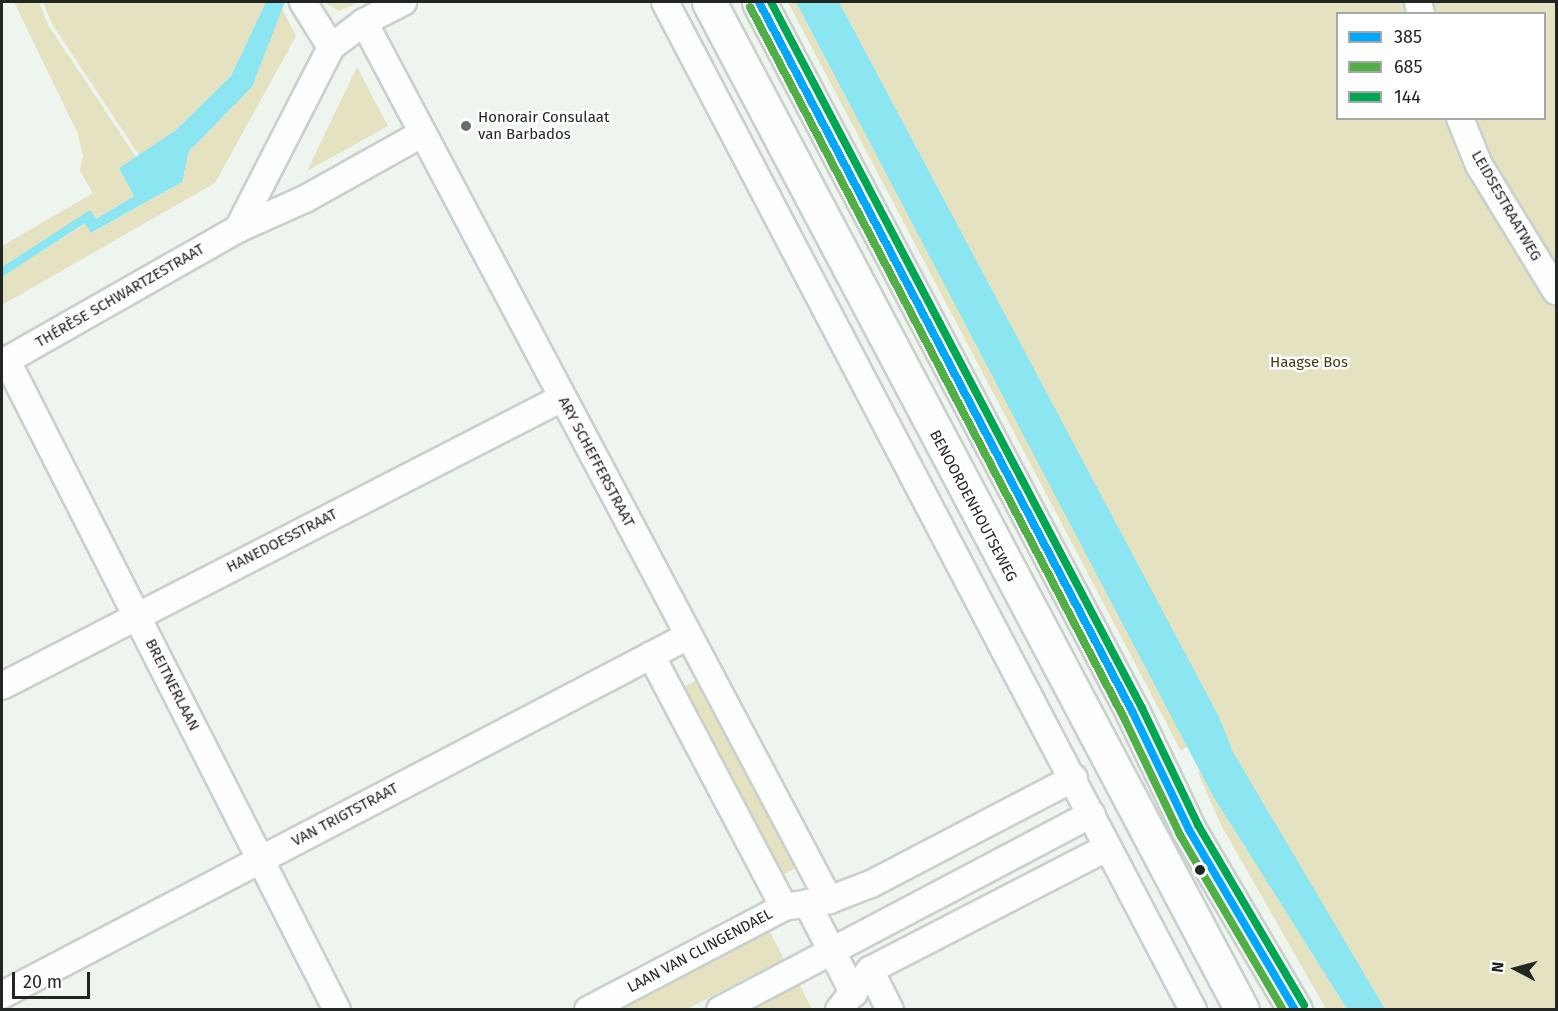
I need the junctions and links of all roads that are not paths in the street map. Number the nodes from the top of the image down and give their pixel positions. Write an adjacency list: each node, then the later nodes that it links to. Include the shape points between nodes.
1 (303, 2): 7 (street)
2 (403, 2): 6 (street)
3 (665, 2): 18 (street)
4 (709, 2): 32 (main road, BENOORDENHOUTSEWEG)
5 (759, 2): 33 (main road, via 1133,713 1189,830)
6 (364, 22): 7 (street); 9 (street, ARY SCHEFFERSTRAAT)
7 (331, 47): 10 (street)
8 (1461, 120): 11 (street, LEIDSESTRAATWEG, via 1479,165)
9 (423, 134): 10 (street, THÉRÈSE SCHWARTZESTRAAT, via 305,199); 13 (street, ARY SCHEFFERSTRAAT)
10 (238, 229): 12 (street, THÉRÈSE SCHWARTZESTRAAT)
11 (1557, 291)
12 (4, 362): 14 (street, BREITNERLAAN)
13 (562, 398): 14 (street, HANEDOESSTRAAT); 15 (street, ARY SCHEFFERSTRAAT)
14 (136, 615): 17 (street, HANEDOESSTRAAT); 21 (street, BREITNERLAAN)
15 (688, 636): 16 (street, VAN TRIGTSTRAAT); 22 (street, ARY SCHEFFERSTRAAT)
16 (651, 655): 21 (street, VAN TRIGTSTRAAT); 22 (street, ARY SCHEFFERSTRAAT)
17 (2, 686)
18 (1074, 778): 19 (street); 22 (street, LAAN VAN CLINGENDAEL, via 871,884)
19 (1092, 814): 20 (street); 23 (street)
20 (1106, 848): 24 (street); 31 (street)
21 (261, 859): 25 (street, VAN TRIGTSTRAAT); 27 (street, BREITNERLAAN)
22 (807, 903): 23 (street, ARY SCHEFFERSTRAAT); 28 (street, LAAN VAN CLINGENDAEL)
23 (831, 951): 26 (street, ARY SCHEFFERSTRAAT); 29 (street)
24 (870, 970): 26 (street); 30 (street)
25 (2, 995)
26 (847, 1002)
27 (337, 1010)
28 (588, 1010)
29 (720, 1010)
30 (890, 1010)
31 (1193, 1010)
32 (1242, 1010)
33 (1294, 1010)

